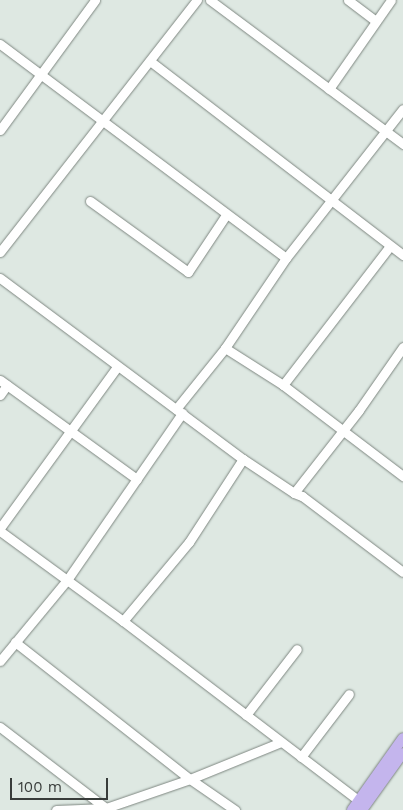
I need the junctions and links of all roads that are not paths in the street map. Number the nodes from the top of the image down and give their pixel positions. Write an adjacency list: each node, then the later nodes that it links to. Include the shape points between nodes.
1 (94, 0): 9 (street)
2 (197, 0): 8 (street)
3 (210, 0): 10 (street)
4 (348, 0): 6 (street)
5 (391, 0): 6 (street)
6 (376, 21): 10 (street)
7 (0, 44): 9 (street)
8 (150, 61): 12 (street); 17 (street)
9 (40, 75): 12 (street); 13 (street)
10 (329, 89): 14 (street)
11 (403, 109): 14 (street)
12 (102, 122): 18 (street); 20 (street)
13 (0, 130)
14 (387, 132): 15 (street); 17 (street)
15 (403, 144)
16 (90, 201): 18 (street, via 188,272)
17 (331, 201): 19 (street); 22 (street)
18 (226, 215): 22 (street)
19 (390, 246): 21 (street); 28 (street)
20 (0, 252)
21 (403, 255)
22 (286, 258): 24 (street)
23 (0, 278): 26 (street)
24 (225, 348): 28 (street); 30 (street)
25 (401, 352): 32 (street)
26 (117, 367): 30 (street); 31 (street)
27 (3, 383): 29 (street); 31 (street)
28 (283, 385): 32 (street)
29 (0, 395)
30 (179, 411): 33 (street); 35 (street)
31 (70, 430): 35 (street); 37 (street)
32 (343, 431): 34 (street); 36 (street)
33 (243, 459): 36 (street); 40 (street, via 189,542)
34 (403, 476)
35 (137, 479): 39 (street)
36 (294, 493): 38 (street)
37 (0, 529): 39 (street)
38 (403, 572)
39 (67, 580): 40 (street); 41 (street)
40 (124, 621): 45 (street)
41 (15, 642): 43 (street); 51 (street)
42 (297, 649): 45 (street)
43 (0, 661)
44 (349, 694): 50 (street)
45 (246, 715): 48 (street)
46 (0, 727): 53 (street)
47 (403, 738): 52 (main road)
48 (281, 742): 50 (street); 51 (street)
49 (403, 753): 52 (main road)
50 (301, 757): 52 (street)
51 (190, 779): 53 (street); 55 (street)
52 (362, 805): 56 (main road)
53 (108, 809): 54 (street)
54 (56, 810)
55 (234, 810)
56 (352, 810)

